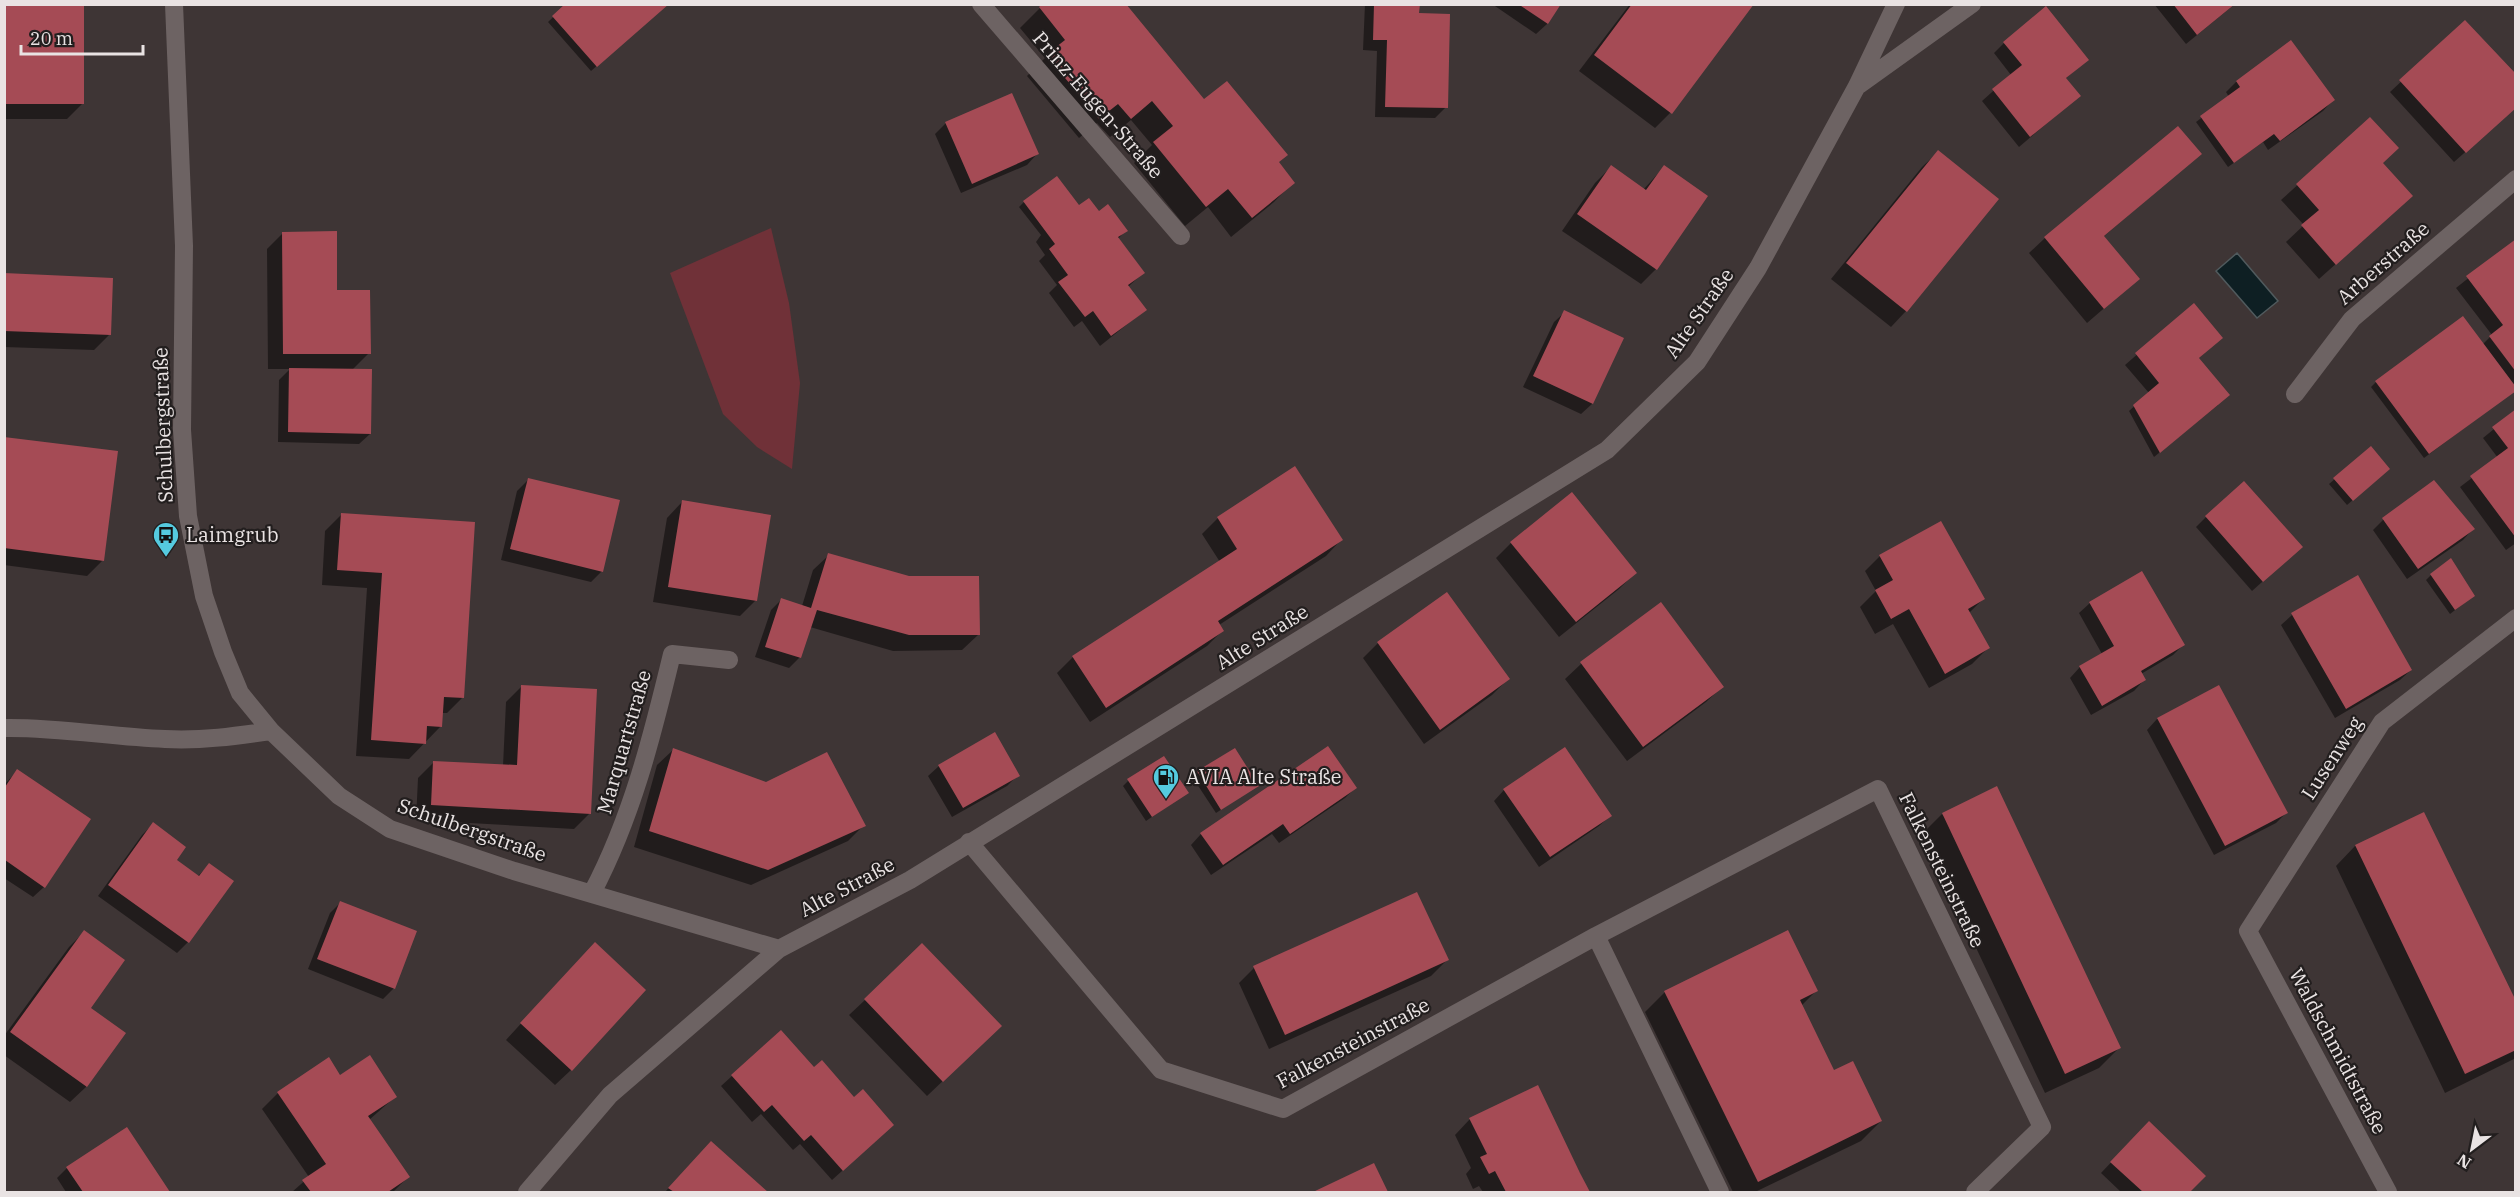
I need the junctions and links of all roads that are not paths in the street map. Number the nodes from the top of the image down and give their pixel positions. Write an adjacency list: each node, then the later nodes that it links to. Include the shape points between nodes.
1 (174, 4): 12 (street, Schulbergstraße, via 184,246 182,430 188,516 204,596 223,652 240,693)
2 (981, 4): 7 (street, Prinz-Eugen-Straße)
3 (1896, 4): 5 (street, Alte Straße)
4 (1972, 4): 5 (street)
5 (1857, 86): 13 (street, Alte Straße, via 1758,268 1697,362 1607,450)
6 (2516, 178): 8 (street, Arberstraße, via 2352,319)
7 (1181, 236)
8 (2295, 394)
9 (2516, 618): 15 (street, Lusenweg, via 2382,722)
10 (729, 660): 14 (street, Marquartstraße, via 672,654 644,766 612,854)
11 (4, 728): 12 (street, via 45,727 166,739 212,739)
12 (271, 731): 14 (street, Schulbergstraße, via 339,795 390,828)
13 (969, 843): 16 (street, Falkensteinstraße, via 1161,1070 1283,1109); 17 (street, Alte Straße, via 910,880)
14 (592, 893): 17 (street, Schulbergstraße)
15 (2248, 931): 21 (street, Waldschmidtstraße)
16 (1596, 936): 19 (street); 20 (street, Falkensteinstraße, via 1878,789 2042,1127)
17 (779, 949): 18 (street, Alte Straße, via 610,1095)
18 (527, 1192)
19 (1720, 1192)
20 (1975, 1192)
21 (2388, 1192)

